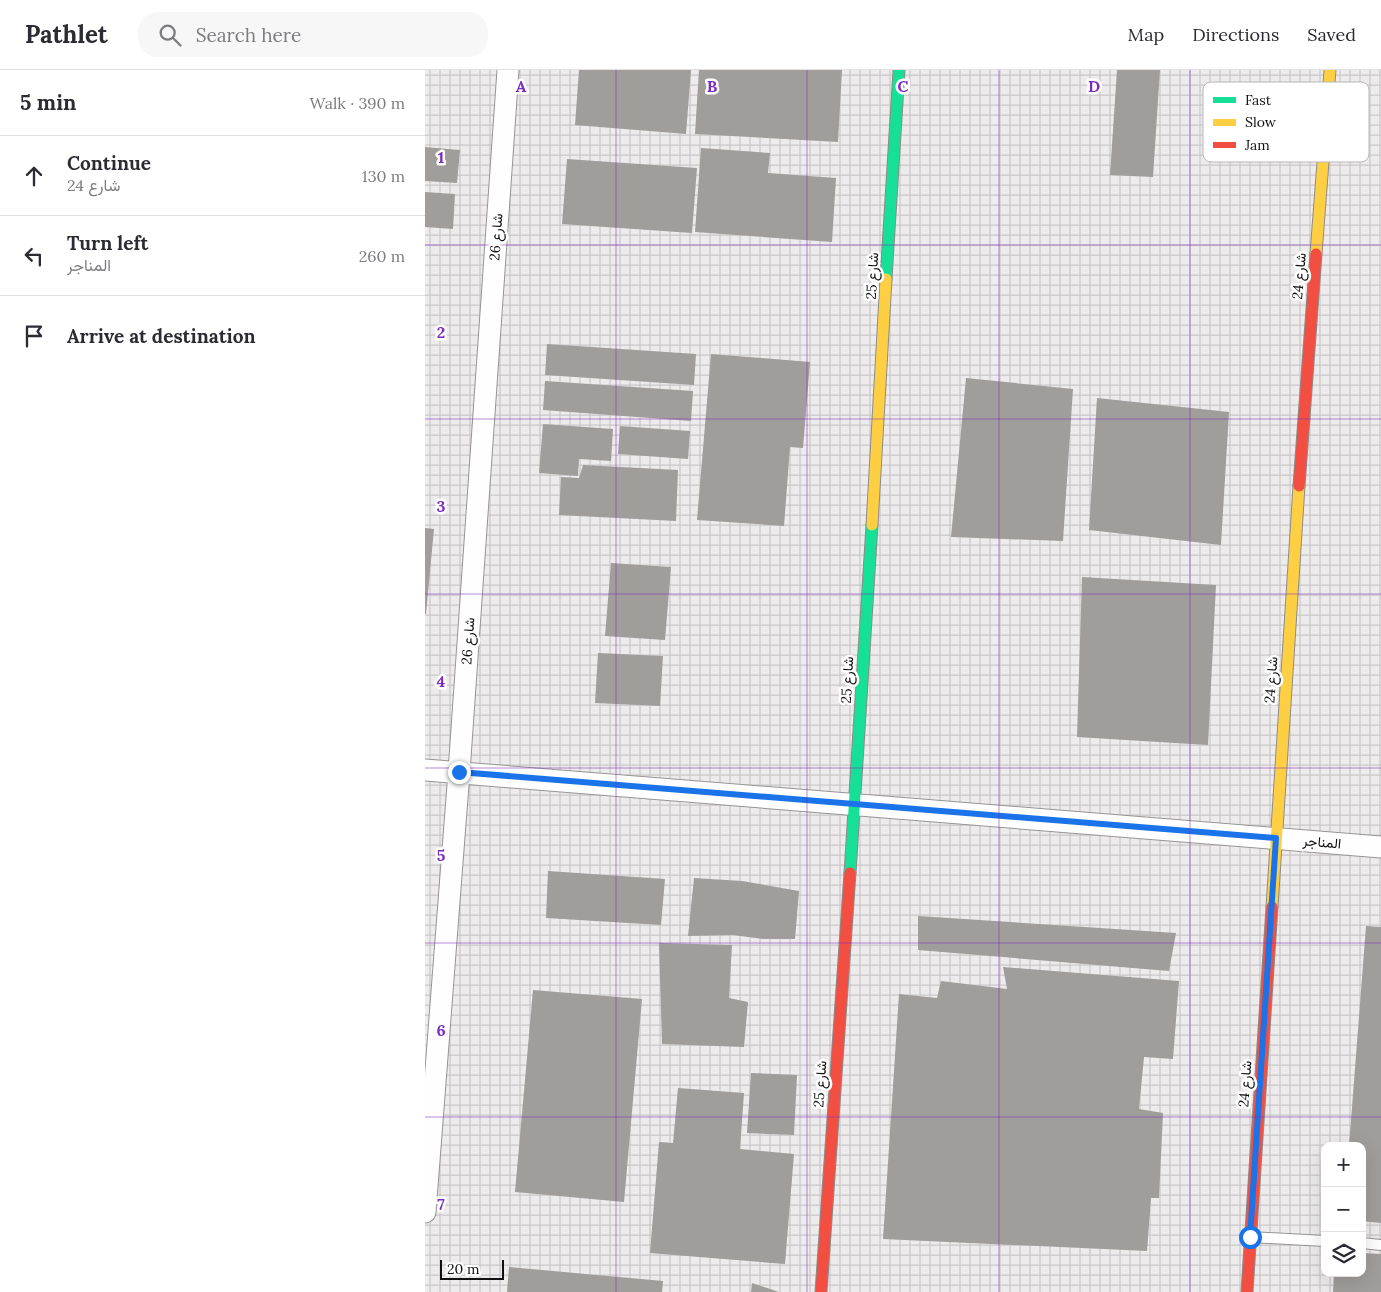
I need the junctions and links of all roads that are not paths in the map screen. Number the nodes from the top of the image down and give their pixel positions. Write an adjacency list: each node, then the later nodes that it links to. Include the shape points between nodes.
1 (508, 70): 5 (street, شارع 26)
2 (899, 70): 6 (street, شارع 25)
3 (1323, 162): 7 (street, شارع 24)
4 (425, 770): 5 (street, المناجر)
5 (459, 772): 6 (street, المناجر); 9 (street, شارع 26)
6 (855, 804): 7 (street, المناجر); 14 (street, شارع 25)
7 (1276, 838): 8 (street, المناجر); 10 (street, شارع 24)
8 (1381, 846)
9 (425, 1212)
10 (1250, 1237): 11 (lane); 15 (street, شارع 24)
11 (1321, 1241)
12 (1366, 1243): 13 (lane)
13 (1381, 1245)
14 (821, 1292)
15 (1247, 1292)

